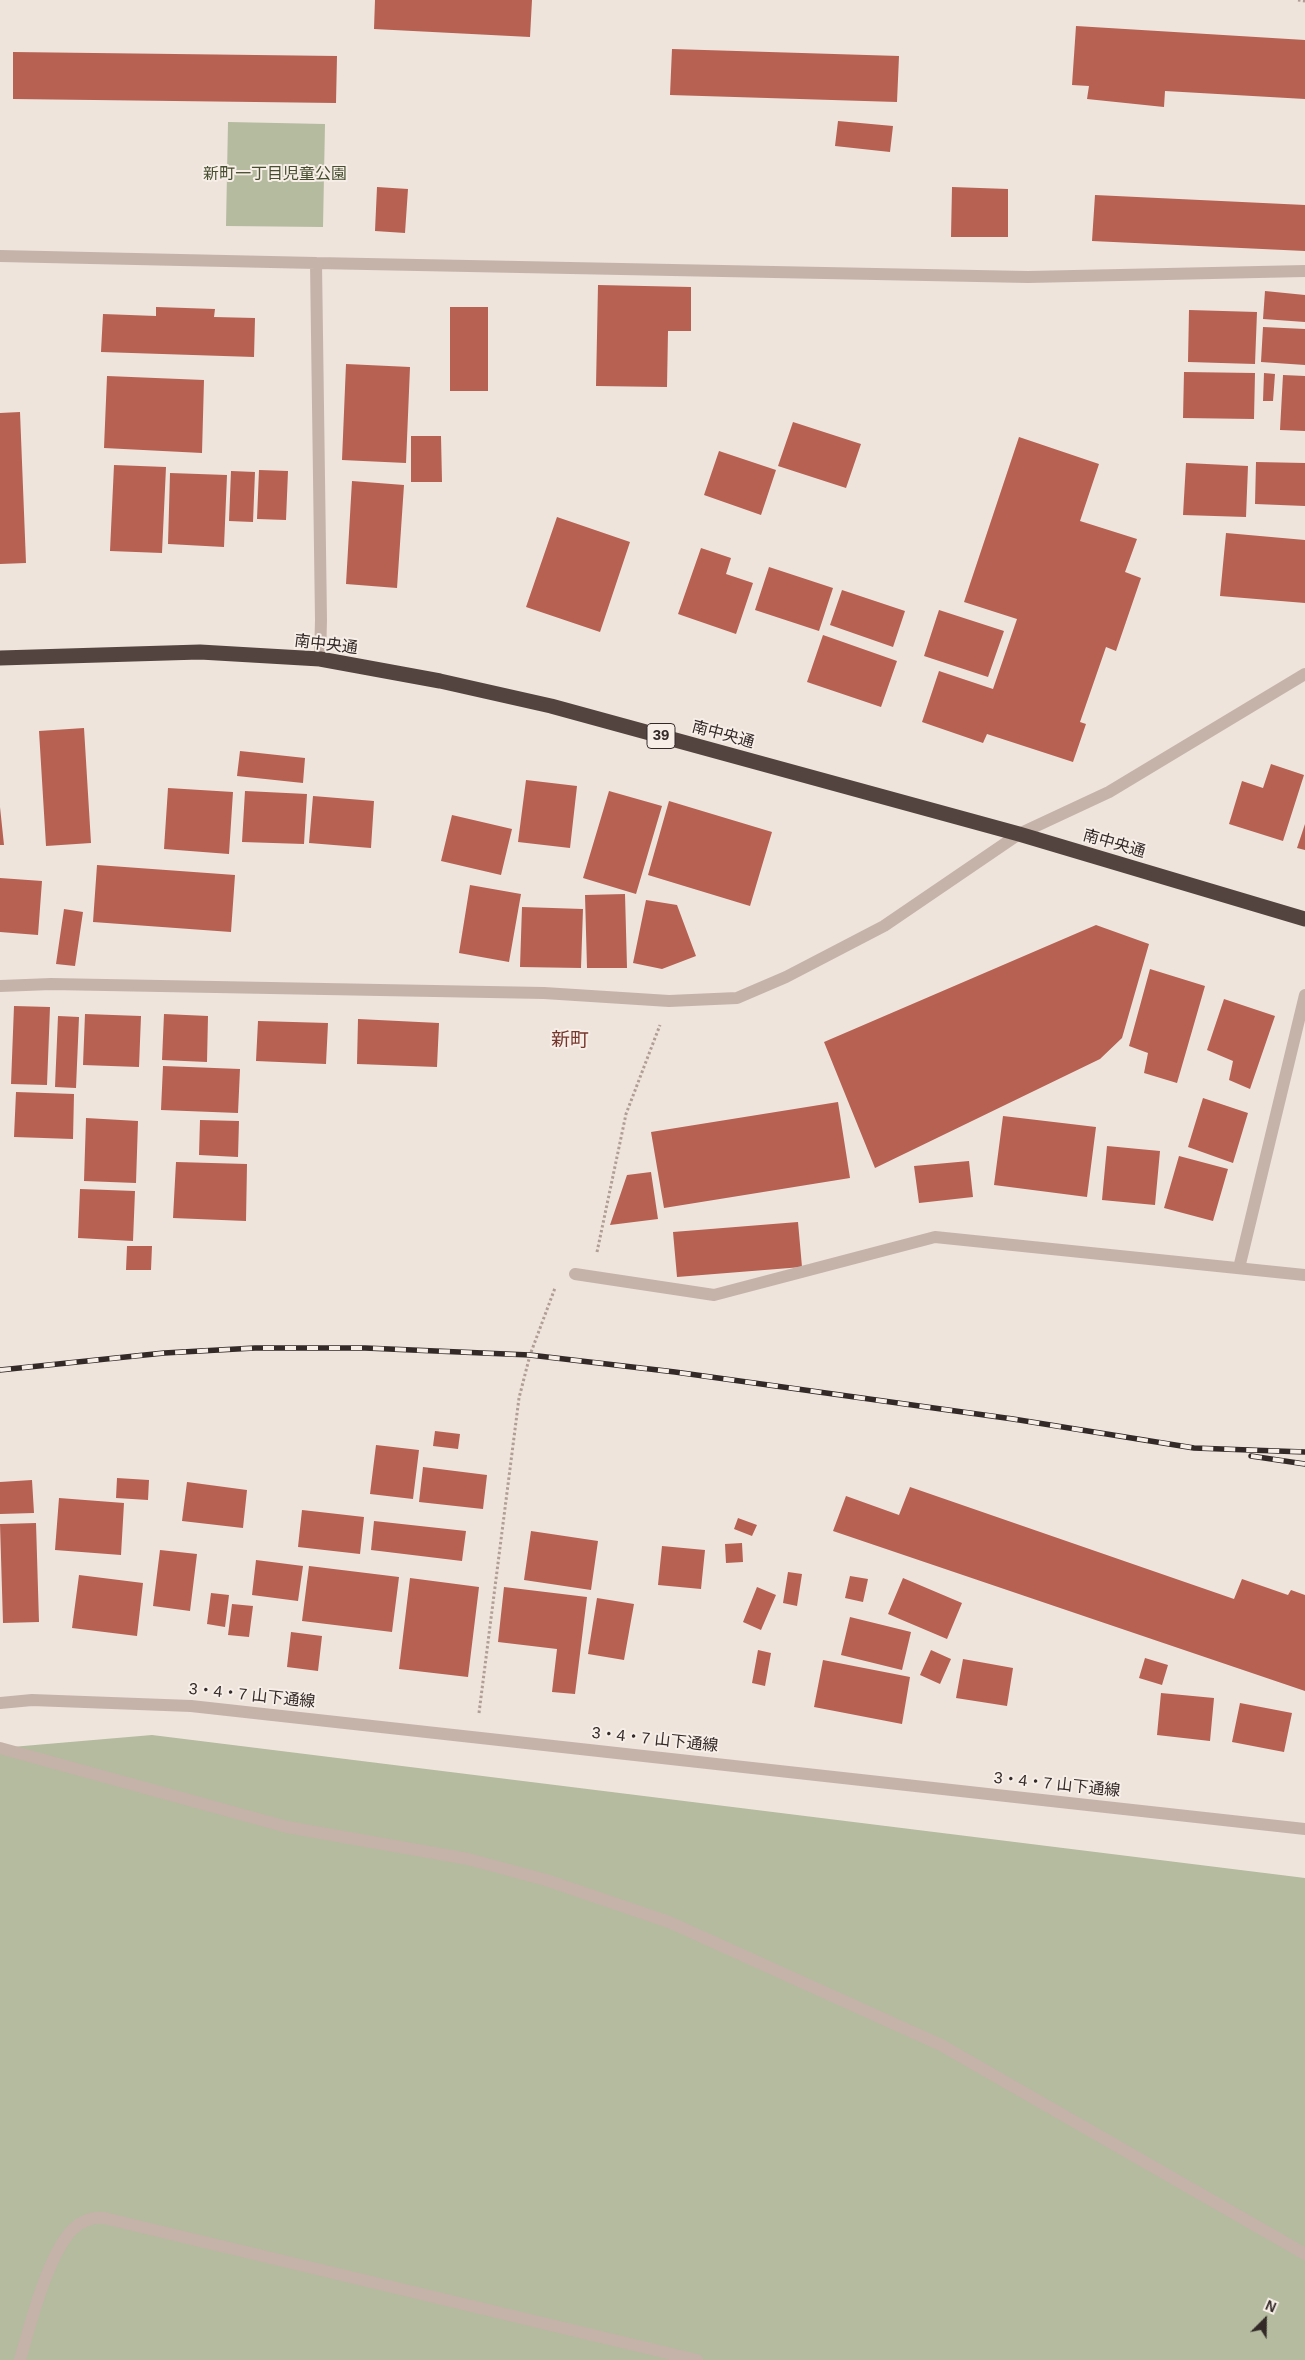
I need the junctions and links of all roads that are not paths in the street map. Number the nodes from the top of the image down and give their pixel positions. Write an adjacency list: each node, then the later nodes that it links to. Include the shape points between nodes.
1 (0, 256): 2 (street)
2 (316, 263): 3 (street, via 1028,277); 5 (street)
3 (1305, 271)
4 (0, 658): 5 (highway, 南中央通 / 39, via 200,652)
5 (320, 659): 7 (highway, 南中央通 / 39, via 552,706)
6 (1305, 674): 7 (street, via 1109,792)
7 (1019, 834): 8 (highway, 南中央通 / 39); 9 (street, via 884,926 786,977 737,998 669,1001 544,993 61,984)
8 (1305, 919)
9 (0, 986)
10 (1305, 995): 11 (street)
11 (1239, 1268): 12 (street, via 935,1237 714,1295); 13 (street)
12 (575, 1274)
13 (1305, 1275)
14 (0, 1703): 16 (street, 3・4・7 山下通線, via 32,1700 191,1706)
15 (0, 1748): 17 (street, via 287,1827 468,1859 546,1880 669,1922 941,2045)
16 (1305, 1829)
17 (1305, 2254)
18 (20, 2360): 19 (street, via 63,2241 74,2229 94,2217)
19 (697, 2360)

